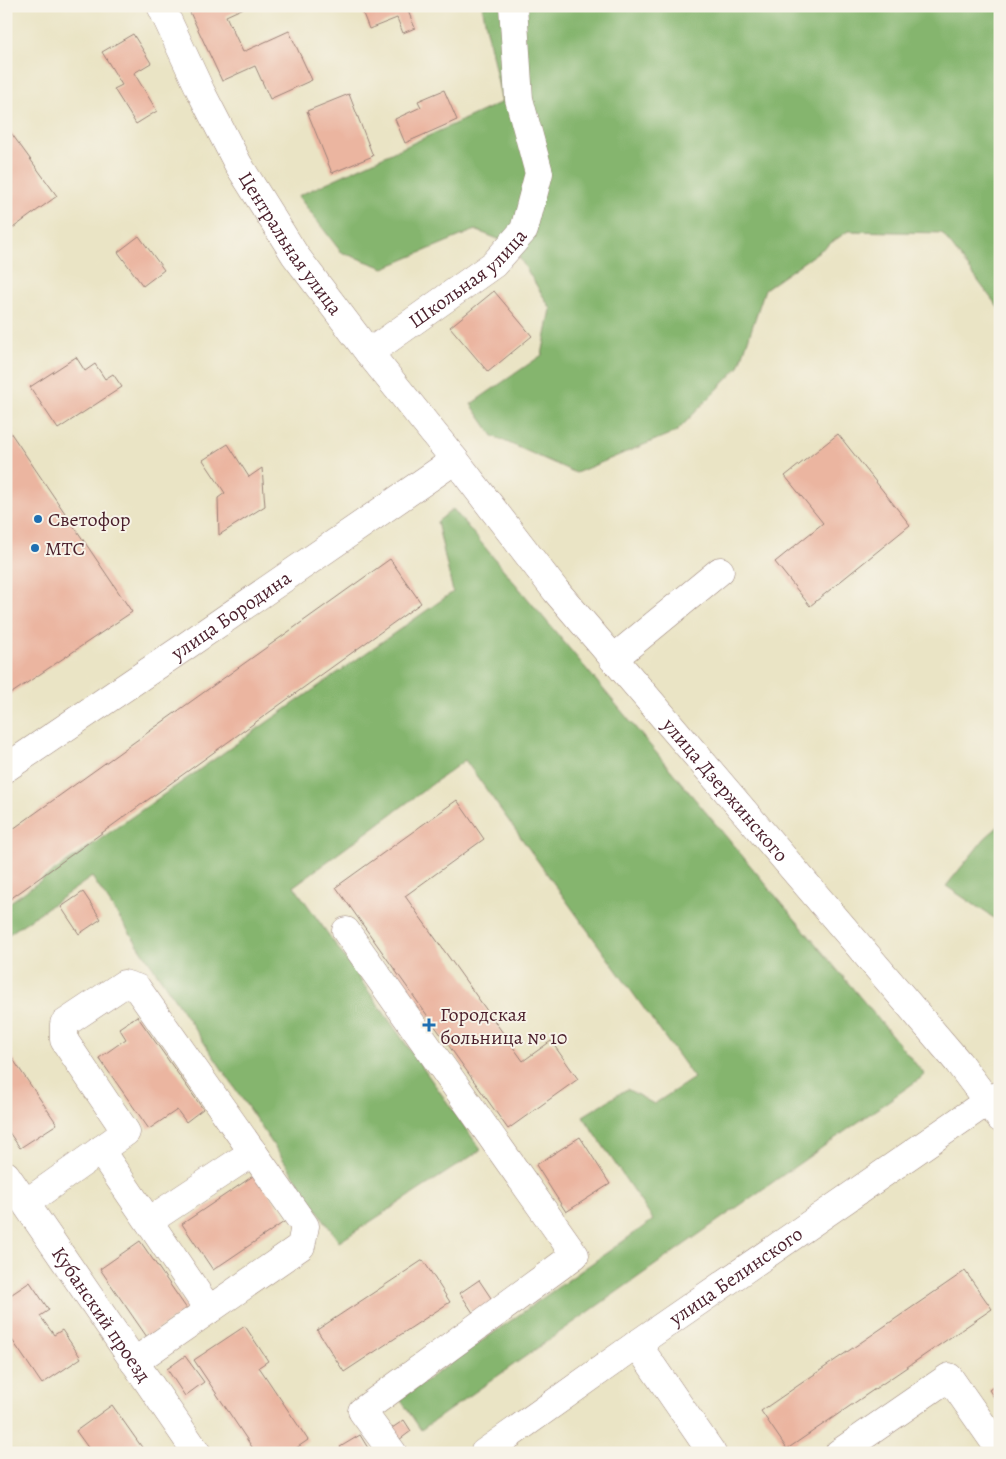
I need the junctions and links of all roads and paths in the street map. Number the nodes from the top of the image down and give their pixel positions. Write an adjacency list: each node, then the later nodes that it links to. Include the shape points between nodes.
1 (161, 6): 3 (street, Центральная улица, via 238,164 295,255)
2 (513, 6): 3 (street, Школьная улица, via 519,98 539,173 524,230 494,264)
3 (369, 353): 4 (street, Центральная улица)
4 (455, 460): 6 (street, улица Дзержинского); 7 (street, улица Бородина)
5 (720, 571): 6 (street)
6 (613, 659): 9 (street, улица Дзержинского)
7 (6, 768)
8 (346, 931): 21 (street, via 575,1255 362,1411)
9 (996, 1104): 16 (street, улица Белинского)
10 (100, 1150): 11 (street, via 126,1132 64,1040 64,1024 124,984 138,988); 13 (street); 14 (street)
11 (253, 1152): 14 (street); 15 (street, via 305,1226 301,1246)
12 (6, 1175): 13 (street, Кубанский проезд)
13 (26, 1203): 17 (street, Кубанский проезд)
14 (149, 1221): 15 (street)
15 (209, 1310): 17 (street)
16 (637, 1344): 19 (street); 22 (street, улица Белинского)
17 (134, 1362): 20 (street, Кубанский проезд)
18 (1000, 1450): 23 (street, via 948,1377)
19 (710, 1452)
20 (197, 1453)
21 (393, 1453)
22 (484, 1453)
23 (839, 1453)

